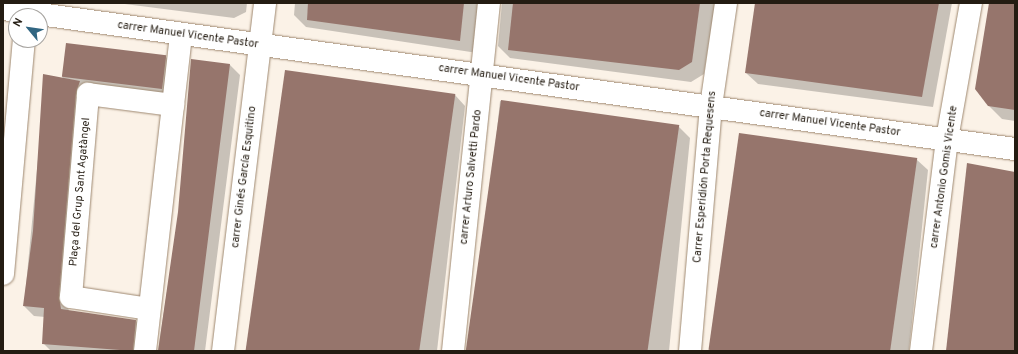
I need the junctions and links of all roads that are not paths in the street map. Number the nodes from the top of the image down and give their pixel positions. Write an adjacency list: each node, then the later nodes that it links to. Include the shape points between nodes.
1 (265, 3): 7 (street, carrer Ginés García Esquitino)
2 (489, 3): 9 (street, carrer Arturo Salvetti Pardo)
3 (726, 3): 11 (street, Carrer Esperidión Porta Requesens)
4 (971, 3): 12 (street, carrer Antonio Gomis Vicente)
5 (48, 13): 6 (street, carrer Manuel Vicente Pastor)
6 (181, 34): 7 (street, carrer Manuel Vicente Pastor); 10 (street)
7 (260, 46): 9 (street, carrer Manuel Vicente Pastor); 17 (street, carrer Ginés García Esquitino)
8 (23, 48): 14 (street)
9 (482, 74): 11 (street, carrer Manuel Vicente Pastor); 18 (street, carrer Arturo Salvetti Pardo)
10 (173, 105): 15 (street); 15 (street, Plaça del Grup Sant Agatàngel, via 88,94 71,297)
11 (711, 106): 12 (street, carrer Manuel Vicente Pastor); 19 (street, Carrer Esperidión Porta Requesens)
12 (947, 139): 13 (street, carrer Manuel Vicente Pastor); 20 (street, carrer Antonio Gomis Vicente)
13 (1015, 149)
14 (3, 274)
15 (148, 309): 16 (street)
16 (145, 351)
17 (223, 351)
18 (453, 351)
19 (690, 351)
20 (921, 351)

